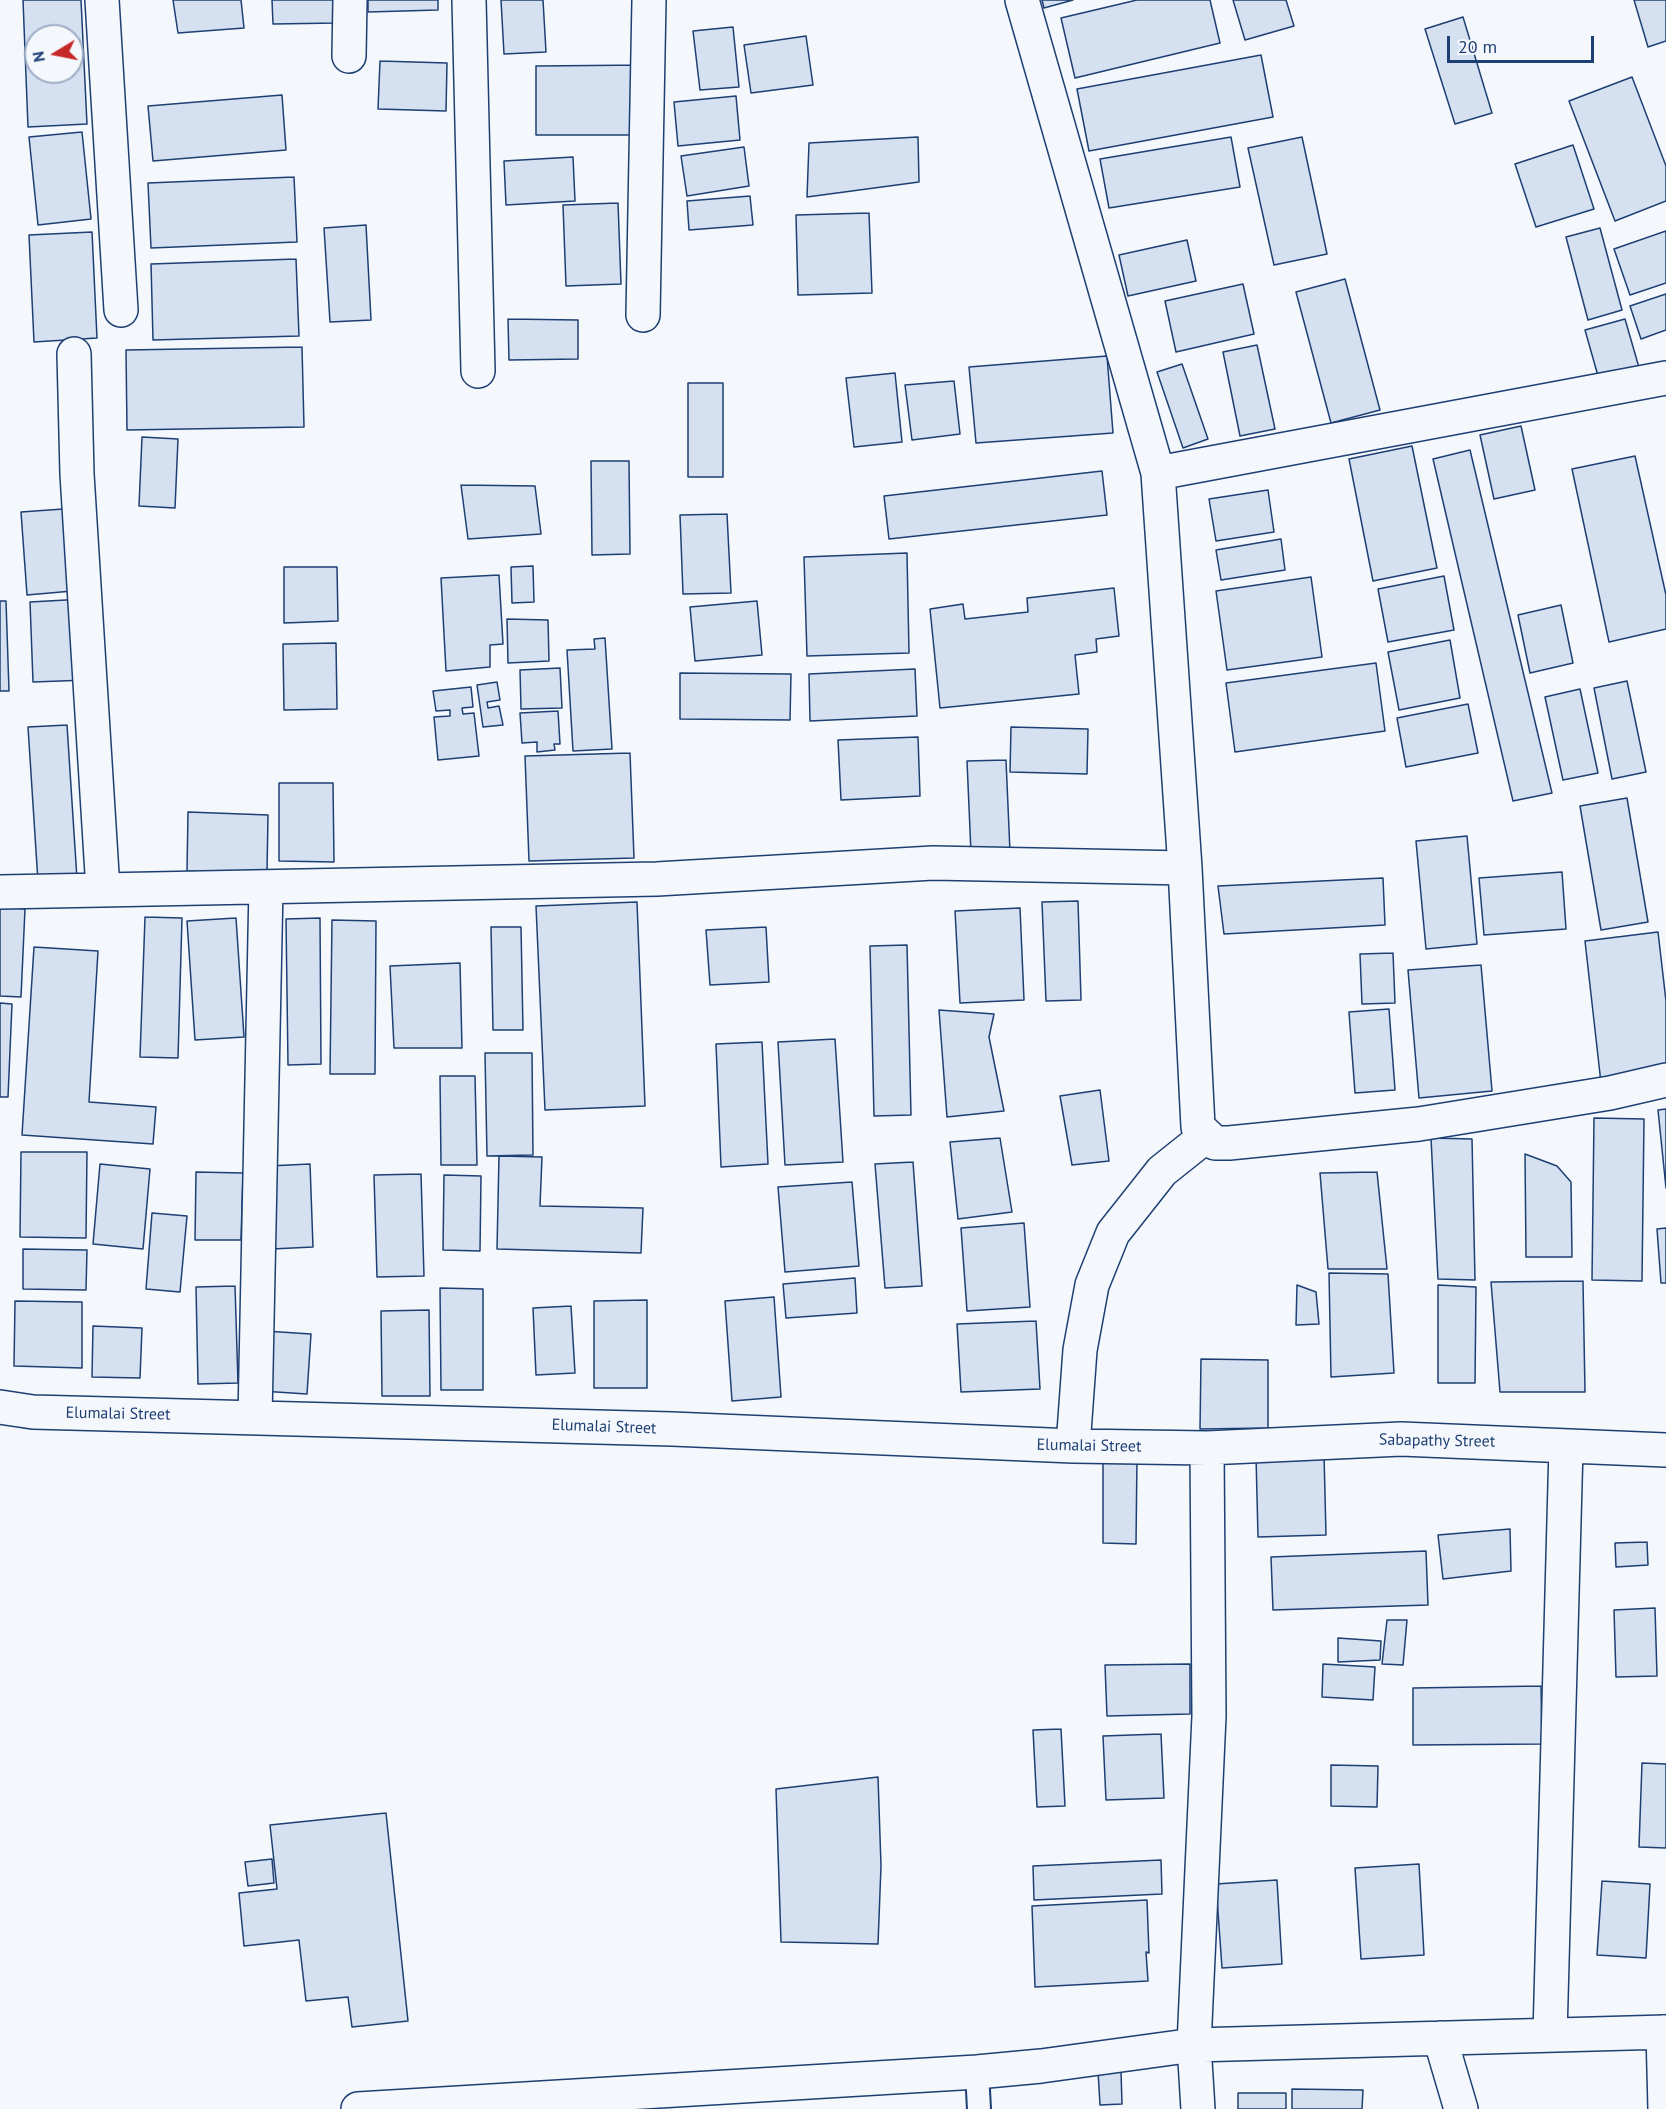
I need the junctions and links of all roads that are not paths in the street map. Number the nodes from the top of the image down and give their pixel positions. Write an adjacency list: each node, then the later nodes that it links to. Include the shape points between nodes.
1 (102, 0): 7 (street)
2 (350, 0): 6 (street)
3 (469, 0): 10 (street)
4 (649, 0): 8 (street)
5 (1022, 0): 12 (street)
6 (349, 56)
7 (121, 310)
8 (644, 315)
9 (74, 354): 15 (street, via 77,474)
10 (478, 372)
11 (1666, 378): 12 (street)
12 (1158, 473): 13 (street)
13 (1185, 868): 14 (street, via 933,863 657,879); 18 (street, via 1198,1127)
14 (266, 887): 15 (street); 20 (street)
15 (104, 890): 16 (street)
16 (0, 892)
17 (1666, 1080): 18 (street, via 1419,1124 1229,1143 1215,1143)
18 (1206, 1136): 21 (street, via 1162,1171 1113,1233 1092,1285 1080,1350)
19 (0, 1407): 20 (street, Elumalai Street, via 33,1412)
20 (255, 1416): 21 (street, Elumalai Street)
21 (1073, 1446): 23 (street, Elumalai Street)
22 (1566, 1447): 23 (street, Sabapathy Street, via 1401,1439); 24 (street, Sabapathy Street); 26 (street)
23 (1207, 1449): 28 (street, via 1209,1716)
24 (1666, 1450)
25 (1665, 2032): 26 (street); 34 (street)
26 (1550, 2036): 27 (street)
27 (1440, 2038): 28 (street); 33 (street)
28 (1194, 2045): 29 (street); 32 (street)
29 (977, 2072): 30 (street); 31 (lane)
30 (358, 2109)
31 (979, 2109)
32 (1198, 2109)
33 (1461, 2109)
34 (1665, 2109)

